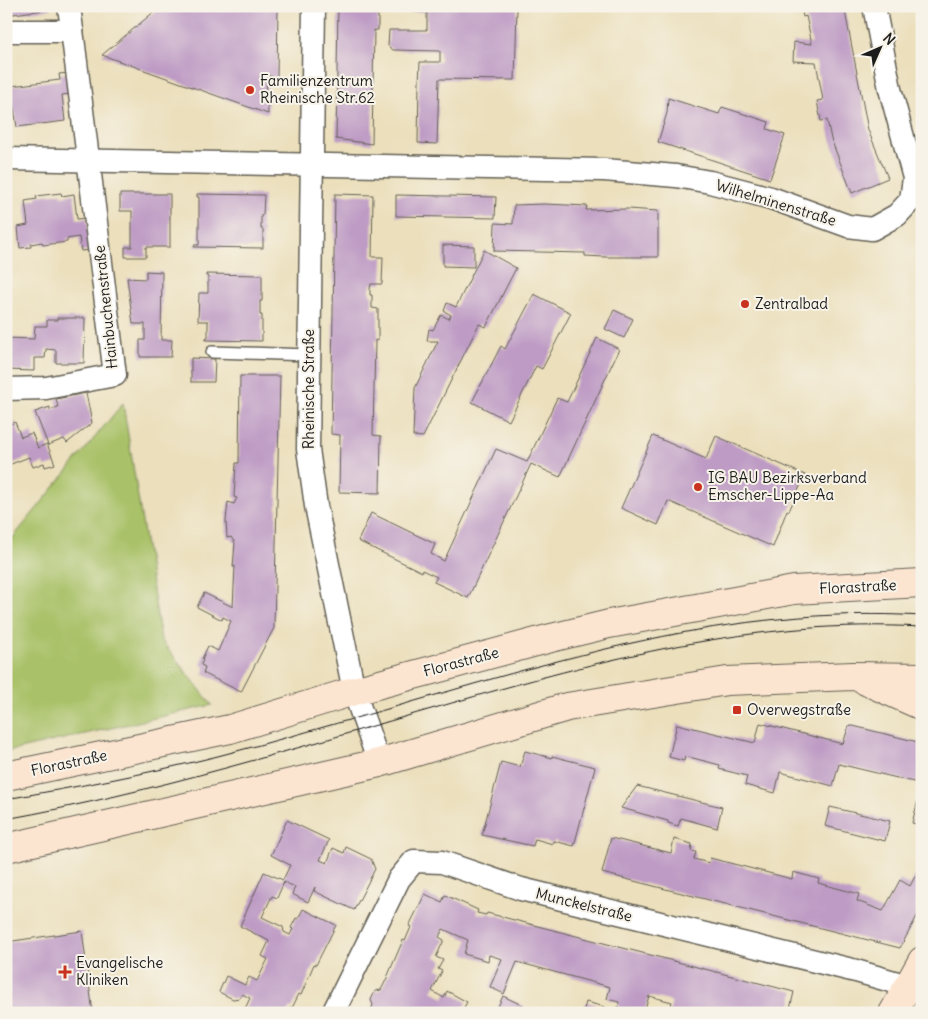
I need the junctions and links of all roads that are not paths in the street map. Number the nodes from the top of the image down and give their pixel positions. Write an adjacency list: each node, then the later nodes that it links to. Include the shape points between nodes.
1 (69, 6): 5 (street, Hainbuchenstraße)
2 (314, 6): 8 (street, Rheinische Straße)
3 (874, 6): 8 (street, Wilhelminenstraße, via 890,89 914,178 911,200 897,215 872,229 848,226 772,198 676,176 604,170)
4 (6, 31): 5 (street)
5 (72, 31): 7 (street, Hainbuchenstraße)
6 (6, 159): 7 (street)
7 (89, 159): 8 (street); 11 (street, Hainbuchenstraße, via 115,375 46,388)
8 (313, 165): 10 (street, Rheinische Straße)
9 (212, 352): 10 (lane)
10 (309, 355): 15 (street, Rheinische Straße, via 309,458)
11 (6, 389)
12 (922, 583): 15 (main road, Florastraße, via 794,590 609,624)
13 (853, 676): 14 (main road); 16 (main road); 17 (main road, via 727,681 567,707)
14 (922, 677)
15 (354, 691): 17 (street, Rheinische Straße); 18 (main road, Florastraße, via 230,729)
16 (922, 706)
17 (379, 763): 19 (main road)
18 (6, 776)
19 (6, 848)
20 (922, 961): 21 (main road)
21 (915, 988): 22 (street, Munckelstraße, via 521,889 442,862 414,862 399,879); 23 (main road)
22 (333, 1013)
23 (893, 1013)

